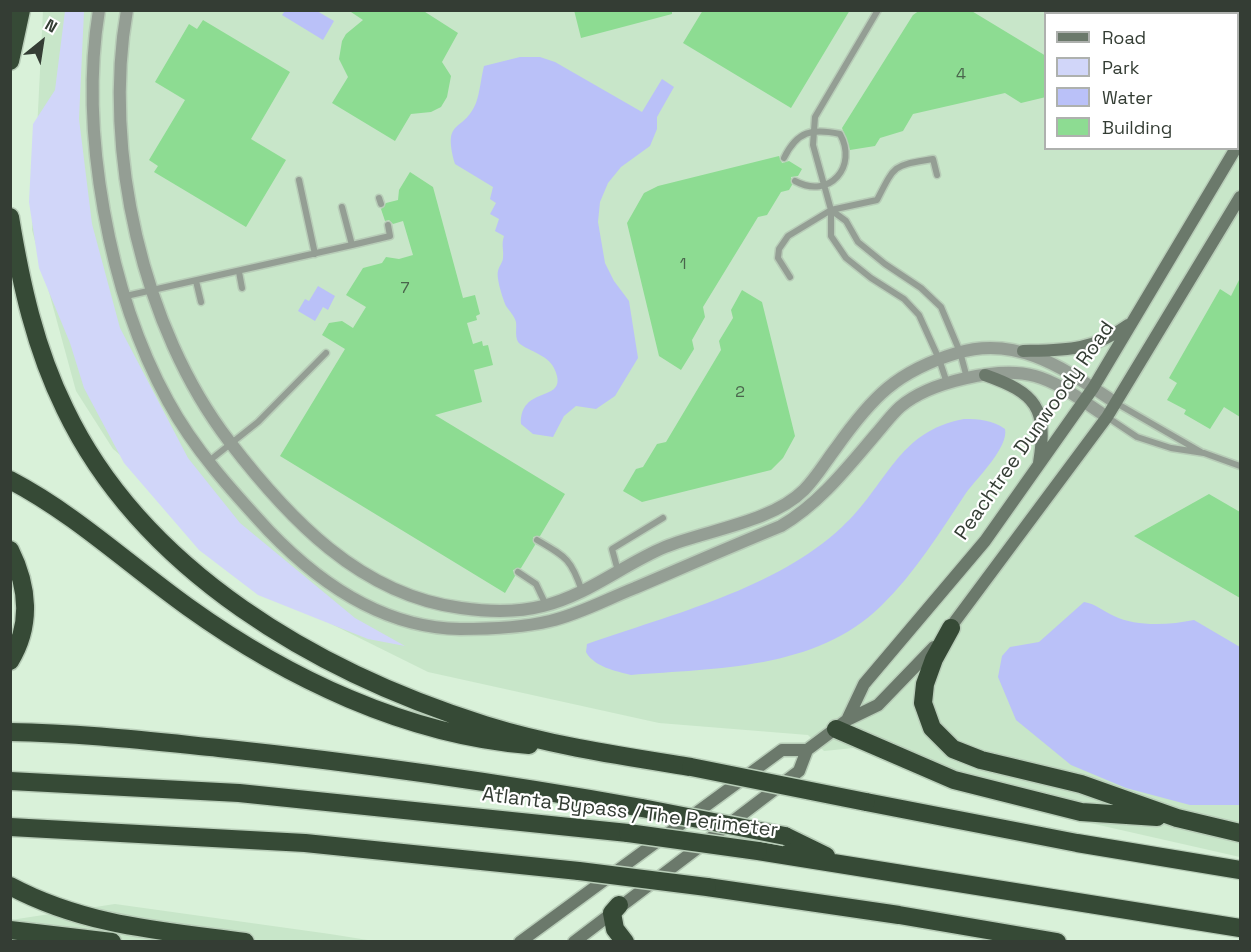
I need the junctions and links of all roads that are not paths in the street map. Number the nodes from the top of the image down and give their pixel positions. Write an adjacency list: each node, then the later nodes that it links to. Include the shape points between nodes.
1 (21, 10): 5 (highway)
2 (99, 10): 25 (street, via 93,130 106,222)
3 (127, 10): 24 (street, via 121,129 131,206)
4 (878, 10): 6 (lane, via 815,117)
5 (10, 61)
6 (813, 132): 8 (lane, via 795,140); 12 (lane); 12 (lane, via 840,134 845,148 844,165)
7 (1235, 150): 27 (main road, Peachtree Dunwoody Road)
8 (784, 158)
9 (937, 175): 15 (lane, via 933,159 897,165 877,200)
10 (298, 180): 19 (lane)
11 (795, 181): 12 (lane, via 808,188)
12 (823, 188): 15 (lane)
13 (1240, 196): 37 (main road)
14 (342, 207): 18 (lane)
15 (831, 210): 21 (lane, via 788,236 779,249 778,258); 29 (lane, via 846,221 858,242 941,307); 31 (lane, via 831,236 846,258 904,299 919,315)
16 (10, 217): 56 (highway, via 28,314 65,410 107,481 172,553 222,597 341,666 410,699 476,722)
17 (388, 225): 18 (lane, via 390,236)
18 (352, 245): 19 (lane)
19 (315, 254): 20 (lane)
20 (239, 272): 22 (lane); 23 (lane)
21 (790, 277)
22 (196, 281): 24 (lane); 26 (lane)
23 (242, 288)
24 (153, 291): 25 (lane); 39 (street, via 192,387)
25 (126, 296): 41 (street, via 167,400)
26 (201, 302)
27 (1134, 321): 28 (main road, via 1092,346); 35 (main road, Peachtree Dunwoody Road)
28 (1023, 351): 29 (street, via 976,348); 35 (street, via 1046,358)
29 (960, 352): 31 (street); 33 (lane)
30 (326, 353): 39 (lane)
31 (939, 359): 34 (lane); 49 (street, via 917,366 885,388 805,489 790,501 748,520 668,546)
32 (985, 375): 33 (street); 36 (street, via 1036,376); 42 (main road, via 1025,392 1035,405 1042,426)
33 (968, 378): 34 (street)
34 (947, 384): 41 (street, via 901,406 824,493 781,526 568,616 518,627 428,626 369,608 322,578 286,548)
35 (1093, 388): 36 (main road, Peachtree Dunwoody Road); 37 (street)
36 (1083, 402): 38 (street); 42 (main road, Peachtree Dunwoody Road)
37 (1116, 402): 38 (main road); 40 (lane)
38 (1107, 417): 40 (lane, via 1137,436 1171,448); 52 (main road)
39 (232, 445): 41 (lane); 51 (street, via 305,528 381,584 426,602 455,608 487,612)
40 (1204, 453): 43 (lane)
41 (209, 461)
42 (1038, 466): 54 (main road, Peachtree Dunwoody Road, via 985,541 864,684)
43 (1240, 466)
44 (10, 480): 56 (highway, via 83,525 207,620 274,662 374,709 455,734 495,742)
45 (663, 518): 49 (lane, via 612,549)
46 (537, 540): 50 (lane, via 573,566)
47 (10, 550): 53 (highway, via 19,568 26,617)
48 (518, 572): 51 (lane, via 536,584)
49 (618, 572): 50 (street)
50 (582, 592): 51 (street)
51 (546, 605)
52 (951, 628): 54 (main road, via 878,705); 59 (highway, via 934,659 923,703 932,728 953,749 981,760 1082,784)
53 (10, 661)
54 (842, 725): 57 (main road); 59 (highway, via 954,780 1081,812)
55 (10, 732): 62 (highway, bridge, via 71,733 329,760 528,788 785,836)
56 (579, 748): 63 (highway, bridge)
57 (807, 750): 65 (main road, via 799,771); 70 (main road, via 782,750)
58 (10, 781): 62 (highway, Atlanta Bypass / The Perimeter, bridge, via 239,793 628,833)
59 (1177, 818): 61 (highway)
60 (10, 827): 73 (highway, bridge, via 295,842 457,857 707,887)
61 (1240, 833)
62 (844, 865): 66 (highway, Atlanta Bypass / The Perimeter)
63 (1240, 870)
64 (10, 886): 69 (highway, via 82,917)
65 (619, 906): 71 (main road); 72 (highway, via 612,913 615,929)
66 (1240, 928)
67 (10, 930): 68 (highway)
68 (112, 942)
69 (245, 942)
70 (520, 942)
71 (574, 942)
72 (625, 942)
73 (1057, 942)

